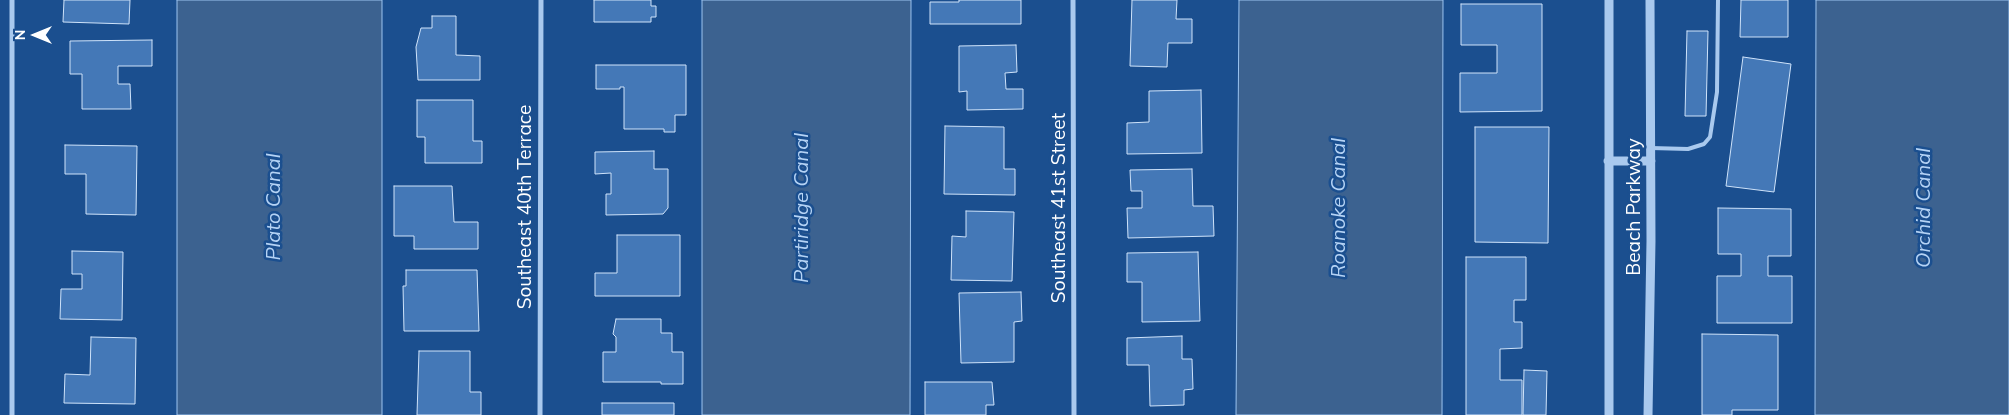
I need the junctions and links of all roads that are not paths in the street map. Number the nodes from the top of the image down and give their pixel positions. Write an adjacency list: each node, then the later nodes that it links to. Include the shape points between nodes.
1 (12, 0): 10 (street)
2 (540, 0): 11 (street, Southeast 40th Terrace)
3 (1074, 0): 12 (street, Southeast 41st Street)
4 (1610, 0): 8 (street, Beach Parkway)
5 (1650, 0): 7 (street, Beach Parkway)
6 (1718, 0): 7 (lane, via 1716,92 1710,137 1704,144 1688,148)
7 (1651, 148): 9 (street, Beach Parkway)
8 (1608, 161): 9 (street); 13 (street, Beach Parkway)
9 (1651, 161): 14 (street, Beach Parkway)
10 (12, 415)
11 (540, 415)
12 (1074, 415)
13 (1609, 415)
14 (1648, 415)

